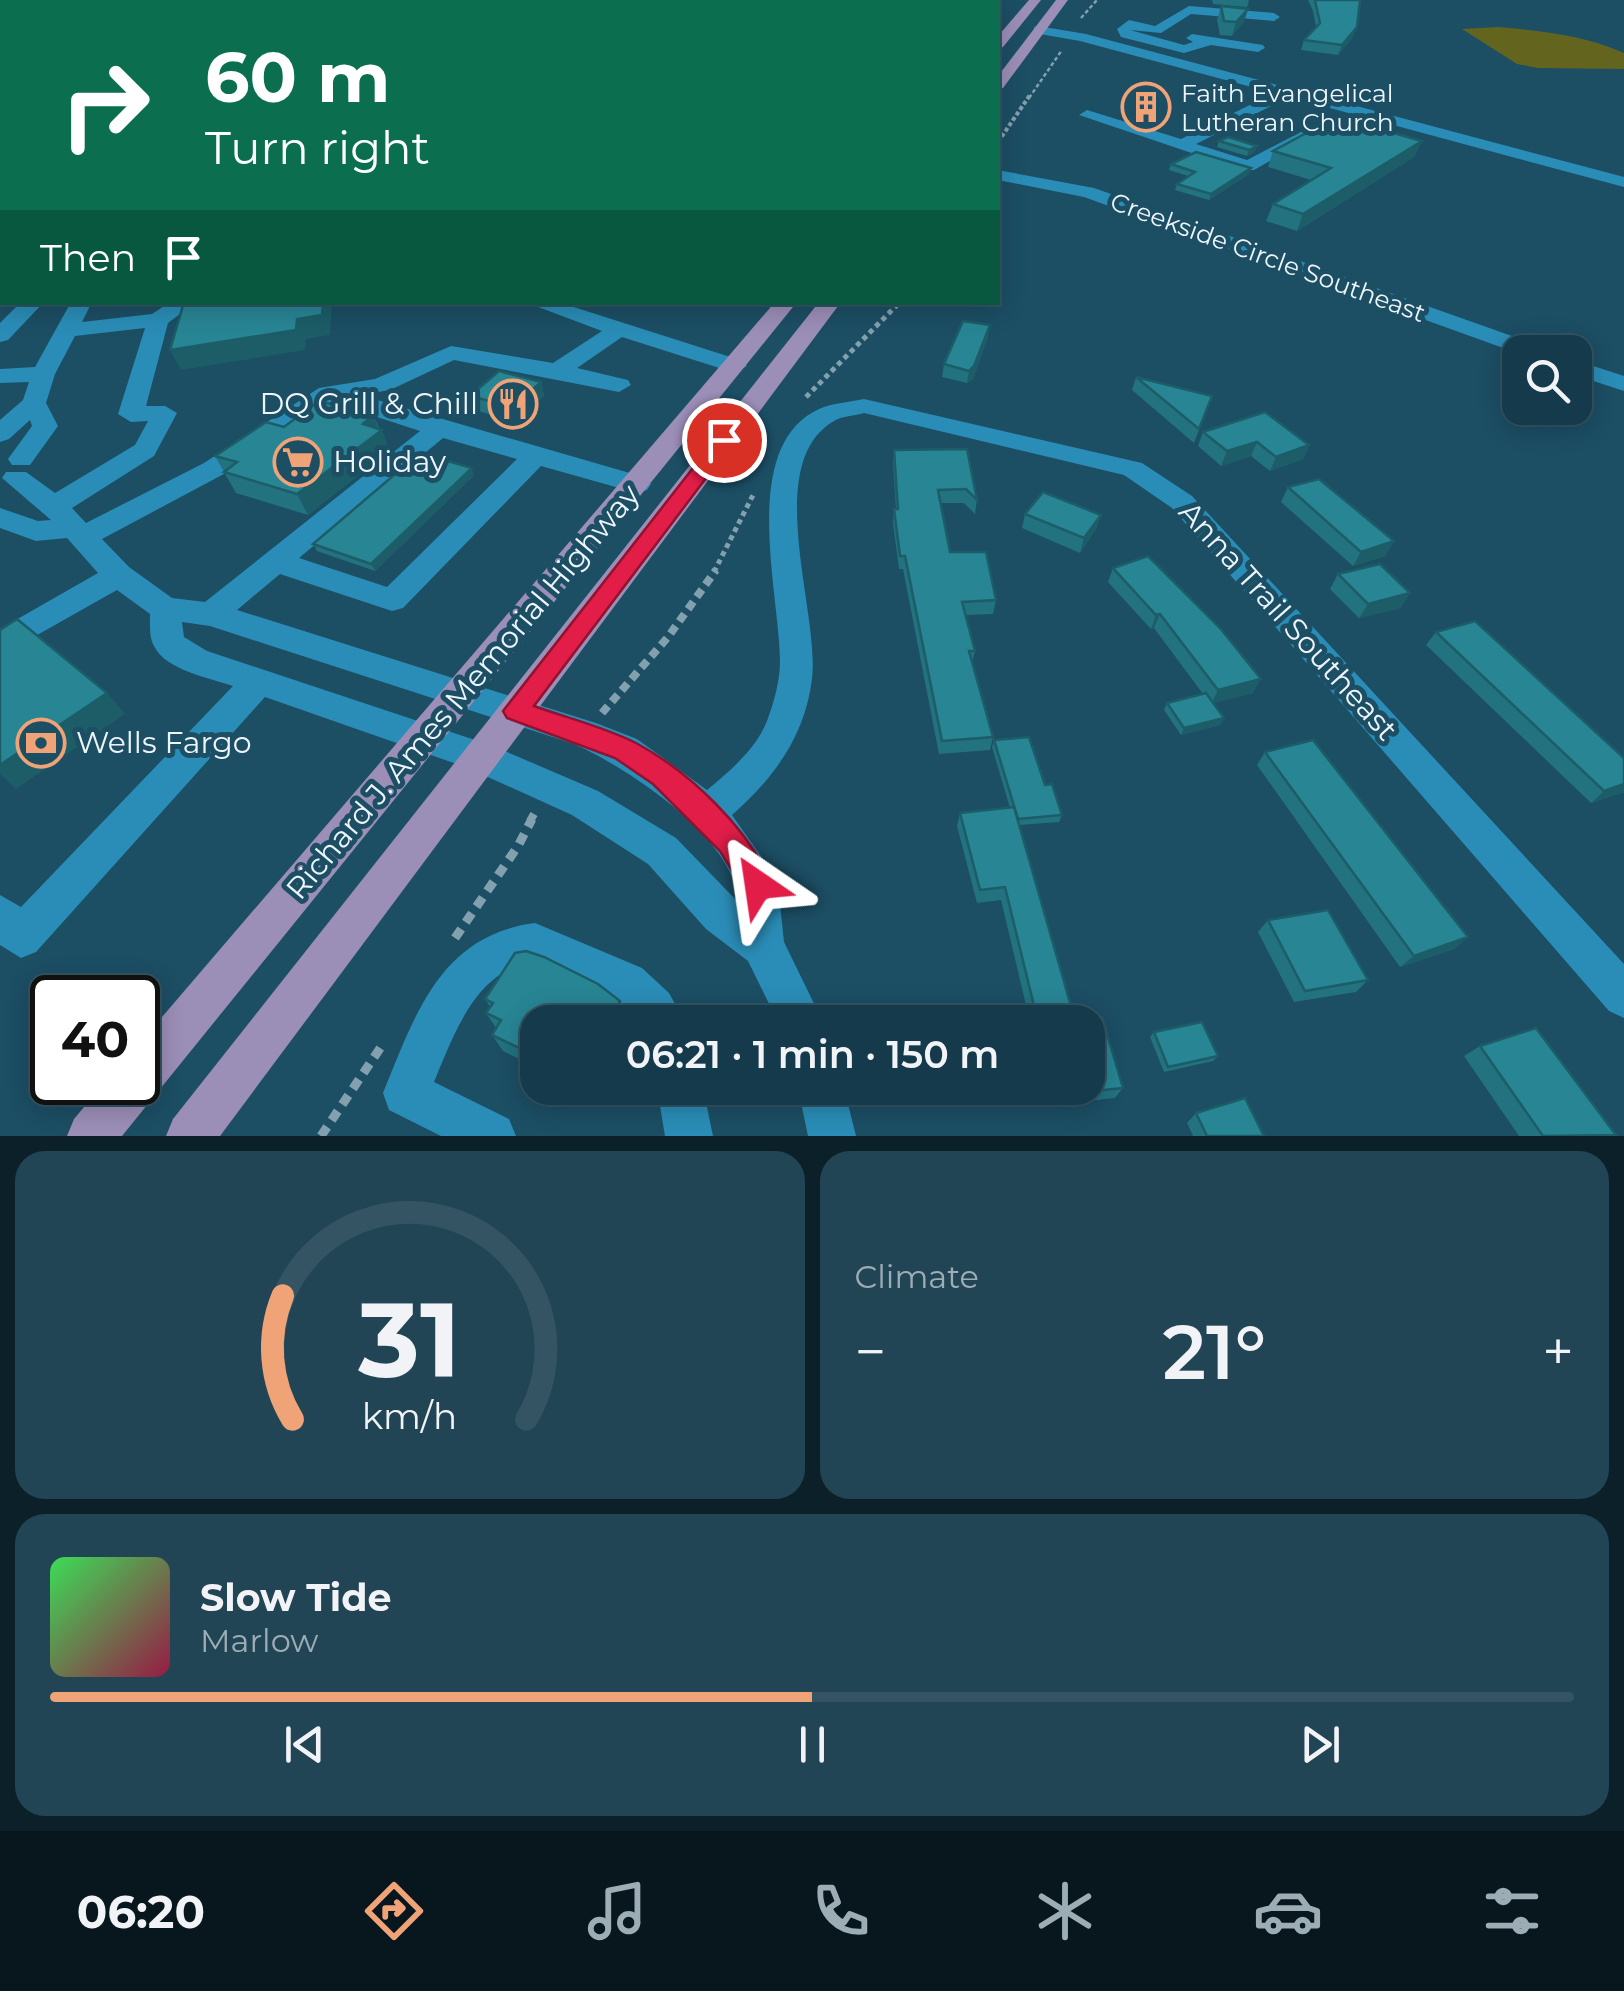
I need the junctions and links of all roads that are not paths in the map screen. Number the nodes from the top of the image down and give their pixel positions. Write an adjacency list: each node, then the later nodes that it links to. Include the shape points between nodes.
1 (1035, 0): 5 (main road)
2 (1062, 0): 6 (main road)
3 (1270, 0): 4 (street)
4 (1274, 17): 7 (street, via 1182,11); 9 (street)
5 (1005, 25): 6 (main road)
6 (1038, 30): 10 (street); 11 (main road)
7 (1157, 30): 8 (street); 8 (street, via 1126,28 1184,48)
8 (1210, 41): 9 (street)
9 (1258, 48): 10 (street)
10 (1224, 75): 12 (street)
11 (1000, 82)
12 (1288, 92): 13 (street); 19 (street)
13 (1262, 105): 14 (street); 17 (street)
14 (1296, 114)
15 (1087, 115): 17 (street)
16 (1329, 124): 17 (street, via 1248,166)
17 (1182, 146)
18 (1000, 174): 30 (street, Creekside Circle Southeast, via 1088,192)
19 (1624, 182)
20 (31, 305): 29 (street)
21 (80, 305): 27 (street)
22 (181, 305): 26 (street)
23 (543, 305): 28 (street)
24 (785, 305): 31 (main road, Richard J. Ames Memorial Highway)
25 (829, 305): 54 (main road, Richard J. Ames Memorial Highway)
26 (158, 320): 27 (street); 46 (street, via 131,414 165,413 145,450)
27 (67, 330): 34 (street)
28 (618, 330): 31 (street); 32 (street)
29 (0, 335)
30 (1502, 340)
31 (735, 366): 44 (main road, Richard J. Ames Memorial Highway)
32 (557, 371): 36 (street); 38 (street, via 451,354 380,386)
33 (1592, 373): 37 (street)
34 (43, 374): 35 (street); 39 (street)
35 (0, 376)
36 (620, 384)
37 (1624, 384)
38 (328, 393): 40 (street); 46 (street, via 213,469)
39 (34, 403): 41 (street); 43 (street, via 44,426)
40 (439, 429): 42 (street); 47 (street)
41 (0, 434)
42 (536, 456): 44 (street); 47 (street, via 392,600)
43 (9, 470): 46 (street)
44 (637, 484): 53 (main road, Richard J. Ames Memorial Highway)
45 (0, 517): 46 (street, via 36,531)
46 (70, 524): 48 (street)
47 (276, 562): 50 (street)
48 (118, 575): 49 (street); 51 (street)
49 (166, 609): 50 (street); 52 (street, via 168,643)
50 (211, 614): 53 (street)
51 (0, 644)
52 (257, 684): 55 (street); 58 (street)
53 (462, 694): 54 (street); 55 (main road, Richard J. Ames Memorial Highway)
54 (516, 711): 56 (main road, Richard J. Ames Memorial Highway); 57 (street, via 624,750)
55 (426, 737): 56 (street); 63 (main road, Richard J. Ames Memorial Highway)
56 (480, 757): 59 (street, via 573,797 635,833 688,876 720,915); 68 (main road, Richard J. Ames Memorial Highway)
57 (706, 814): 59 (street, via 758,885); 60 (street, Anna Trail Southeast, via 763,760 788,713 796,661 782,544 783,494 793,456 819,415 837,406 864,406 1104,460 1159,482)
58 (7, 937)
59 (763, 946): 62 (street)
60 (1624, 996)
61 (650, 1005): 69 (street, via 634,986 538,944 494,953 471,969 406,1093)
62 (792, 1005)
63 (160, 1055)
64 (118, 1105): 67 (main road, Richard J. Ames Memorial Highway)
65 (683, 1105): 70 (street)
66 (825, 1105): 71 (street)
67 (92, 1136)
68 (190, 1136)
69 (492, 1136)
70 (689, 1136)
71 (832, 1136)

